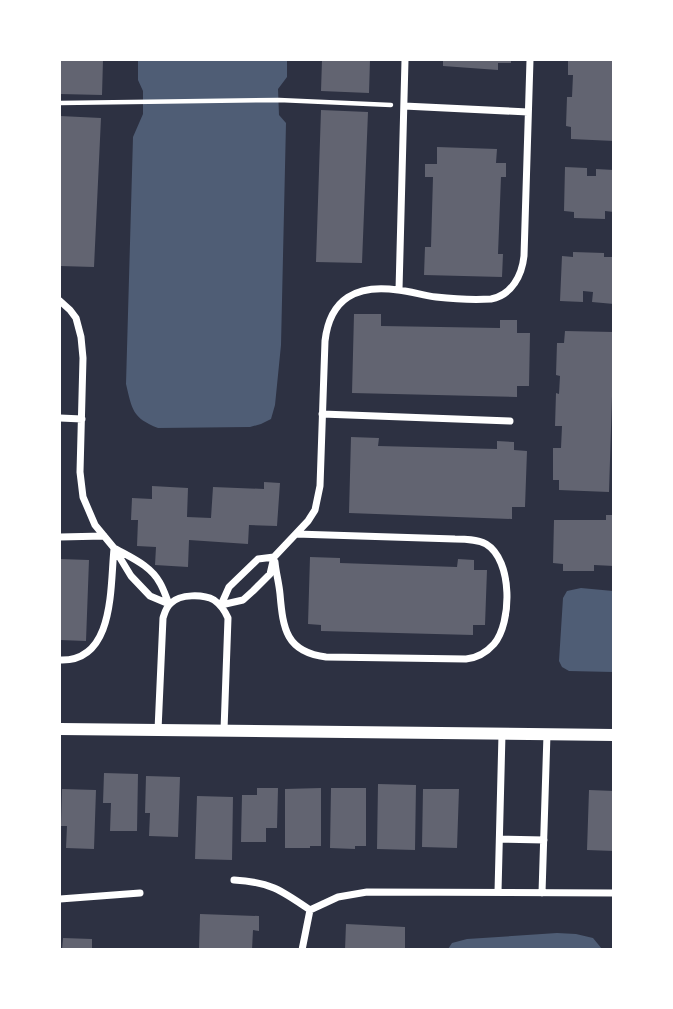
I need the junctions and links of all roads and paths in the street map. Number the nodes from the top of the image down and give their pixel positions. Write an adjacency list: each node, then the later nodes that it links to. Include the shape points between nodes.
1 (405, 60): 4 (street)
2 (530, 60): 5 (street)
3 (60, 103): 4 (path, via 279,100)
4 (404, 106): 5 (street); 6 (street)
5 (528, 113): 6 (street, via 524,256 515,282 491,299)
6 (399, 290): 8 (street, via 359,291 334,311 325,341)
7 (60, 301): 10 (street, via 76,318 81,337)
8 (322, 414): 11 (street); 12 (street, via 318,498 312,516)
9 (60, 418): 10 (street)
10 (82, 419): 13 (street, via 81,488 87,509)
11 (510, 421)
12 (296, 534): 16 (street); 16 (street, via 486,544 502,564 507,582 496,641 482,654 466,659 312,654 287,634)
13 (104, 536): 14 (street); 15 (street)
14 (60, 537)
15 (114, 548): 17 (street, via 150,596); 17 (street, via 152,573); 19 (street, via 106,624 81,657)
16 (274, 557): 18 (street, via 258,559 229,587); 18 (street, via 270,573 243,600)
17 (169, 604): 18 (street, via 191,596 209,598); 21 (street, via 162,628)
18 (220, 606): 22 (street, via 228,618)
19 (60, 660)
20 (60, 729): 21 (street)
21 (158, 730): 22 (street)
22 (224, 730): 23 (street)
23 (502, 734): 24 (street); 26 (street)
24 (547, 734): 25 (street); 27 (street)
25 (614, 734)
26 (500, 839): 27 (street); 29 (street)
27 (544, 840): 31 (street)
28 (234, 880): 34 (street, via 266,884)
29 (498, 892): 31 (street); 34 (street, via 354,893)
30 (140, 893): 33 (street)
31 (542, 893): 32 (street)
32 (614, 893)
33 (60, 899)
34 (310, 910): 35 (street)
35 (302, 950)

